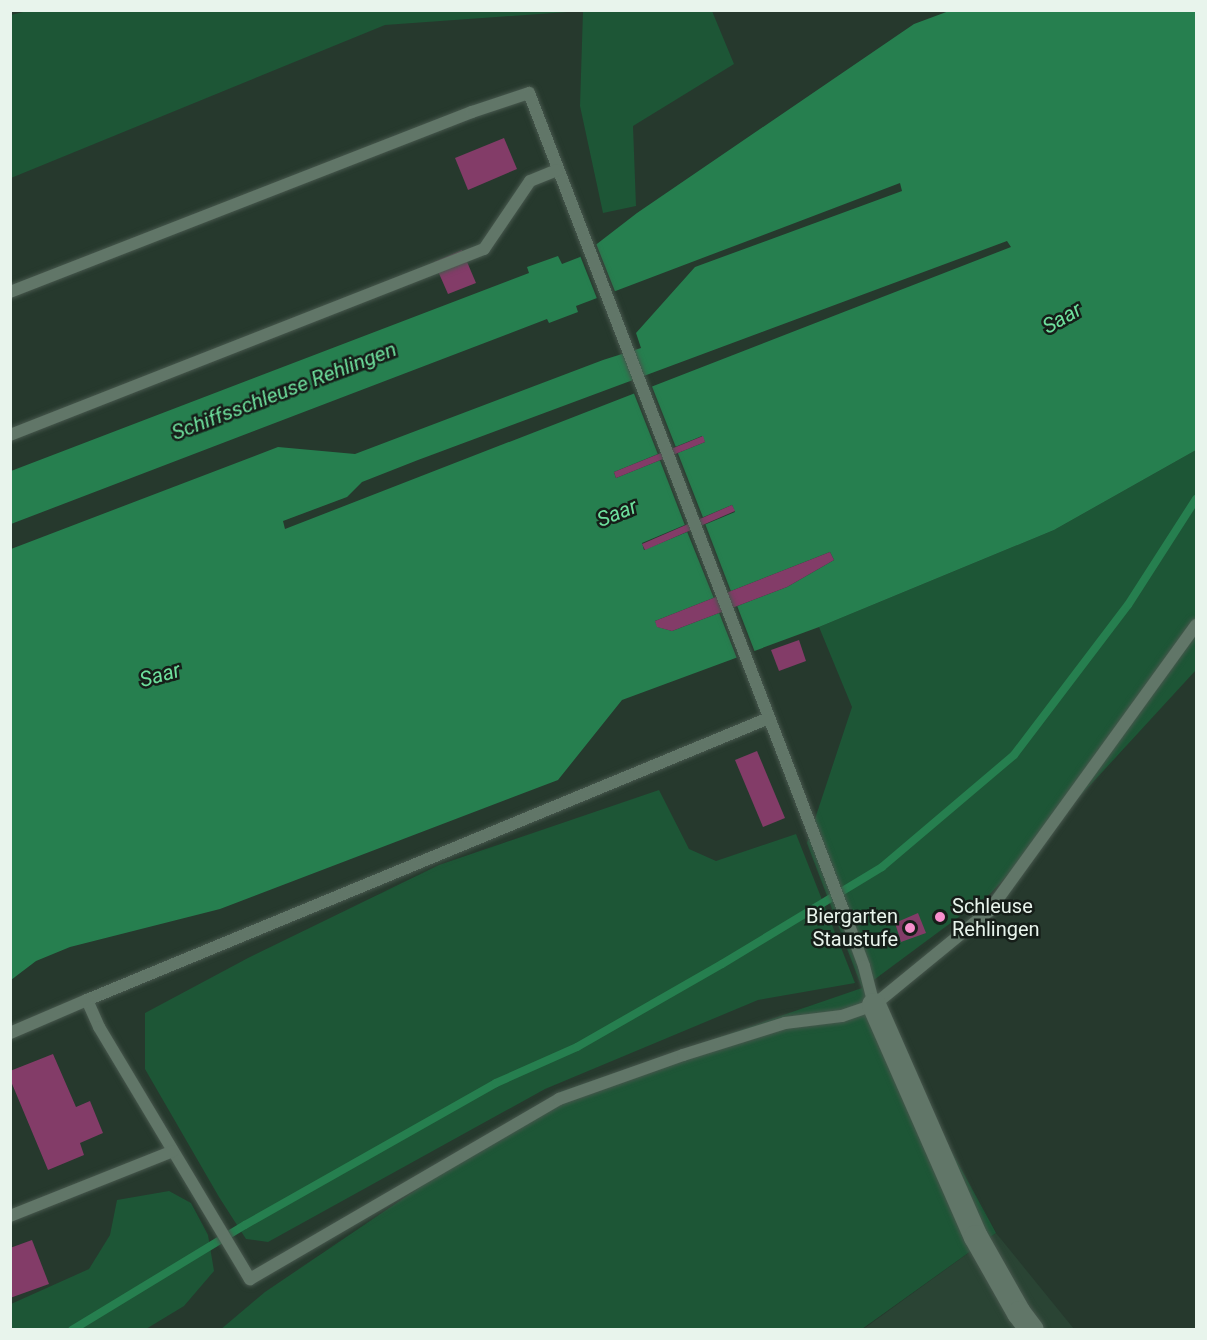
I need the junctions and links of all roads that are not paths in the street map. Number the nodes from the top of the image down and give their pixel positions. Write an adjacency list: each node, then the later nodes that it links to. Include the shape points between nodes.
1 (557, 170): 2 (lane, via 529,93); 3 (lane, via 530,181 484,249); 5 (lane)
2 (10, 291)
3 (10, 435)
4 (1197, 625): 7 (lane, via 989,911)
5 (769, 718): 6 (lane); 7 (lane, via 864,966)
6 (87, 1000): 8 (lane); 9 (lane)
7 (874, 1005): 9 (lane, via 842,1016 785,1023 683,1054 559,1099 250,1279); 11 (street, via 976,1237)
8 (10, 1033)
9 (173, 1151): 10 (lane)
10 (10, 1216)
11 (1025, 1321)

